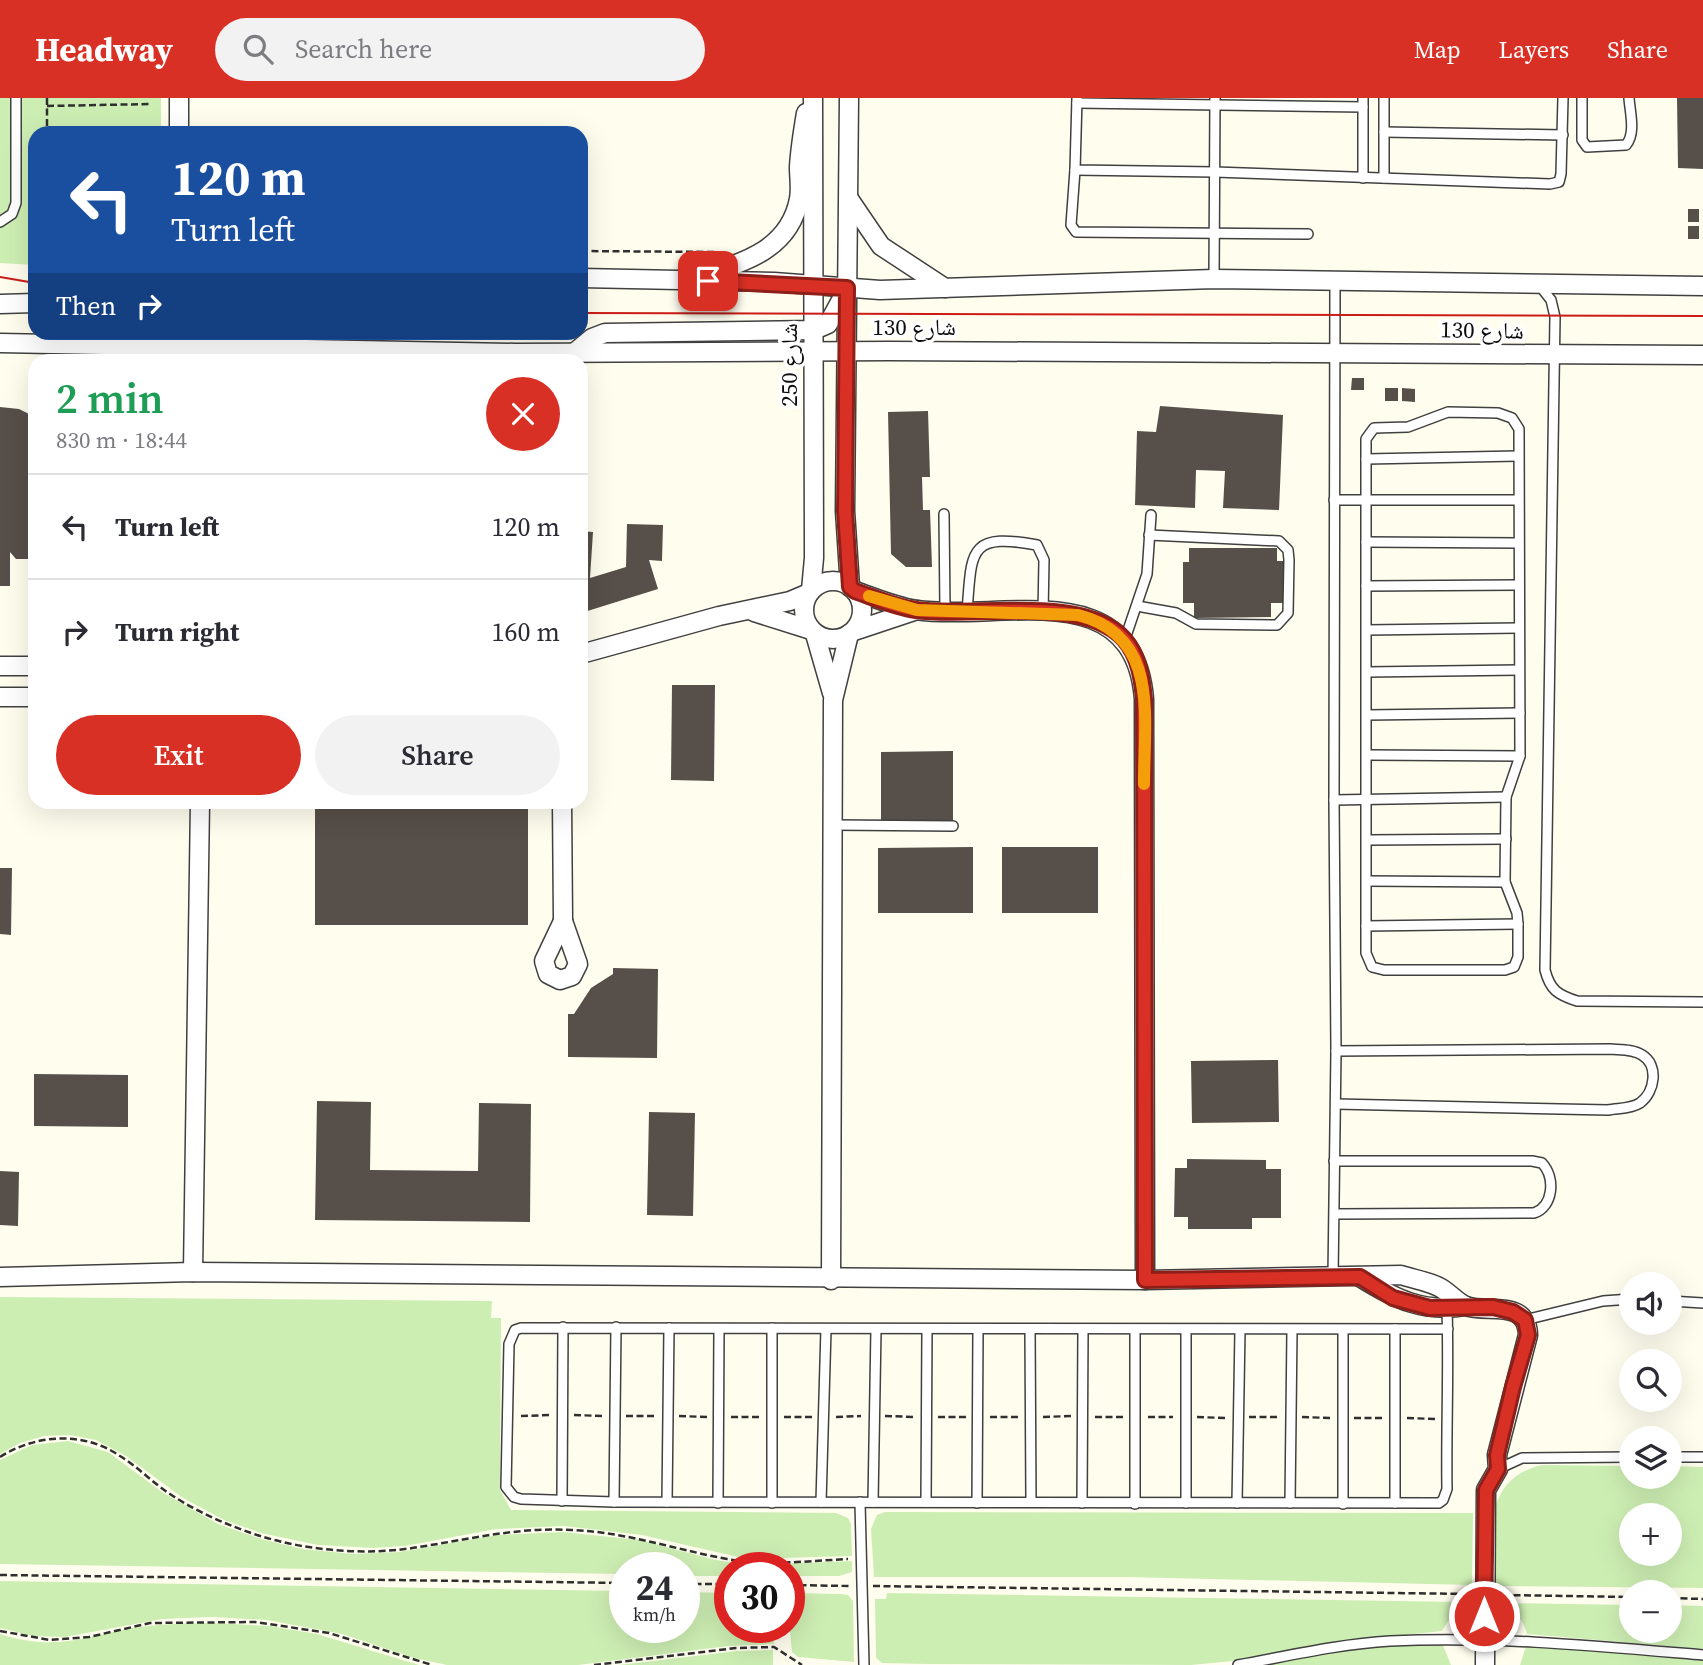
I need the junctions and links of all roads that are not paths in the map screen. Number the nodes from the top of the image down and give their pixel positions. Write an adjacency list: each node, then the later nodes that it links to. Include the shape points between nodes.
1 (16, 98): 20 (lane, via 16,203 12,214)
2 (179, 98): 12 (street)
3 (811, 98): 25 (street, via 801,137 799,198 789,226 751,260); 28 (street, شارع 250)
4 (849, 98): 19 (street)
5 (1384, 98): 13 (lane)
6 (1563, 98): 14 (lane)
7 (1582, 98): 8 (lane, via 1582,140 1587,146 1626,145 1630,141)
8 (1629, 98)
9 (1077, 101): 10 (lane); 15 (lane)
10 (1215, 101): 11 (lane); 16 (lane)
11 (1363, 102): 17 (lane)
12 (179, 126)
13 (1384, 132): 14 (lane); 18 (lane)
14 (1563, 135): 18 (lane, via 1559,182)
15 (1075, 170): 16 (lane); 22 (lane, via 1071,225 1076,232)
16 (1215, 172): 17 (lane); 22 (lane)
17 (1363, 178): 18 (lane)
18 (1384, 178)
19 (849, 199): 30 (street); 31 (street, via 881,246)
20 (0, 222)
21 (1308, 234): 22 (lane)
22 (1215, 235): 24 (lane)
23 (588, 278): 25 (street, شارع 130)
24 (1214, 279): 26 (street, شارع 130); 31 (street, شارع 130)
25 (686, 280): 28 (street, شارع 130)
26 (1335, 280): 27 (street, شارع 130); 41 (lane)
27 (1540, 285): 29 (street, شارع 130); 44 (lane, via 1551,300 1555,317)
28 (813, 286): 30 (street, شارع 130); 34 (street, شارع 250)
29 (1703, 286)
30 (847, 288): 31 (street, شارع 130); 34 (street, via 828,324); 40 (street)
31 (945, 288)
32 (28, 303): 33 (street)
33 (0, 304)
34 (814, 330): 38 (street, via 605,333); 39 (street, شارع 250)
35 (0, 344): 36 (street, شارع 130)
36 (152, 346): 37 (street, شارع 130); 42 (street)
37 (258, 348): 38 (street, شارع 130); 43 (street)
38 (574, 353): 39 (street, شارع 130)
39 (814, 353): 40 (street, شارع 130); 59 (street, شارع 250)
40 (847, 353): 41 (street, شارع 130); 58 (street, via 846,530)
41 (1335, 353): 44 (street, شارع 130); 48 (lane)
42 (162, 354)
43 (249, 354)
44 (1553, 355): 45 (street, شارع 130); 97 (lane, via 1545,970 1549,985 1560,996 1577,1001)
45 (1703, 355)
46 (1518, 456): 47 (lane); 47 (lane, via 1519,429 1512,418 1448,412 1408,427 1374,428 1366,439); 50 (lane)
47 (1366, 459): 49 (lane)
48 (1334, 500): 49 (lane); 85 (lane)
49 (1366, 500): 50 (lane); 54 (lane)
50 (1518, 500): 55 (lane)
51 (944, 514): 63 (lane)
52 (1151, 515): 53 (lane)
53 (1149, 535): 60 (lane, via 1147,574); 60 (lane, via 1279,541 1288,550 1288,613 1277,625 1196,624 1176,613)
54 (1366, 542): 55 (lane); 57 (lane)
55 (1518, 542): 56 (lane)
56 (1517, 585): 57 (lane); 66 (lane)
57 (1366, 586): 67 (lane)
58 (853, 589): 59 (street, via 833,581); 61 (street); 69 (street, via 862,608)
59 (810, 592): 62 (street); 68 (street, via 804,613)
60 (1137, 606): 70 (lane)
61 (917, 610): 63 (street); 69 (street)
62 (750, 611): 68 (street); 71 (street)
63 (945, 611): 64 (street)
64 (967, 611): 65 (street); 65 (lane, via 975,552 987,543 1023,542 1037,545 1044,560)
65 (1043, 612): 70 (street, via 1093,618)
66 (1518, 628): 67 (lane); 74 (lane)
67 (1367, 630): 75 (lane)
68 (813, 632): 69 (street, via 832,640); 78 (street)
69 (852, 632): 78 (street)
70 (1125, 639): 107 (street, via 1139,666 1144,699)
71 (588, 652)
72 (0, 666): 73 (street)
73 (28, 666)
74 (1520, 670): 75 (lane); 79 (lane)
75 (1367, 672): 80 (lane)
76 (0, 696): 77 (street)
77 (28, 697)
78 (833, 700): 88 (street)
79 (1520, 713): 80 (lane); 82 (lane)
80 (1367, 715): 81 (lane)
81 (1368, 755): 82 (lane); 84 (lane)
82 (1520, 756): 83 (lane)
83 (1506, 797): 84 (lane); 90 (lane)
84 (1367, 798): 85 (lane); 91 (lane)
85 (1334, 800): 98 (lane)
86 (200, 809): 102 (street)
87 (562, 809): 94 (street)
88 (833, 825): 89 (lane); 106 (street)
89 (953, 826)
90 (1506, 839): 91 (lane); 93 (lane)
91 (1367, 840): 92 (lane)
92 (1367, 881): 93 (lane); 96 (lane)
93 (1505, 882): 95 (lane)
94 (563, 921)
95 (1518, 924): 96 (lane); 96 (lane, via 1518,957 1514,967 1505,970 1376,969 1366,953)
96 (1366, 926)
97 (1703, 1002)
98 (1336, 1051): 99 (lane); 99 (lane, via 1610,1049 1643,1055 1654,1077 1641,1102 1608,1110)
99 (1336, 1104): 100 (lane)
100 (1334, 1161): 101 (lane); 101 (lane, via 1532,1161 1542,1163 1549,1174 1549,1200 1544,1210 1534,1213)
101 (1335, 1213): 104 (lane)
102 (193, 1272): 103 (street); 106 (street)
103 (0, 1277)
104 (1333, 1277): 105 (street); 107 (street)
105 (1360, 1277): 111 (street, via 1401,1275 1437,1286); 112 (street, via 1393,1298)
106 (831, 1280): 107 (street)
107 (1145, 1280)
108 (1619, 1300): 113 (lane)
109 (1682, 1302): 110 (lane)
110 (1703, 1303)
111 (1466, 1306): 112 (street); 113 (street, via 1493,1307)
112 (1447, 1309): 128 (lane)
113 (1525, 1320): 135 (street, via 1528,1335 1497,1455)
114 (563, 1327): 115 (lane); 136 (lane); 136 (lane, via 521,1328 510,1338 506,1487 514,1497)
115 (615, 1327): 116 (lane); 137 (lane)
116 (669, 1328): 118 (lane); 138 (lane)
117 (772, 1328): 118 (lane); 119 (lane); 145 (lane)
118 (719, 1329): 144 (lane)
119 (825, 1329): 120 (lane); 139 (lane)
120 (876, 1329): 121 (lane); 141 (lane)
121 (927, 1329): 122 (lane); 142 (lane)
122 (978, 1329): 123 (lane); 146 (lane)
123 (1030, 1329): 124 (lane); 143 (lane)
124 (1083, 1329): 125 (lane); 147 (lane)
125 (1135, 1329): 126 (lane); 152 (lane)
126 (1186, 1329): 129 (lane); 148 (lane)
127 (1395, 1329): 128 (lane); 131 (lane); 151 (lane)
128 (1448, 1329): 151 (lane, via 1445,1496 1439,1503)
129 (1240, 1330): 130 (lane); 149 (lane)
130 (1292, 1330): 131 (lane); 150 (lane)
131 (1343, 1330): 153 (lane)
132 (1619, 1457): 135 (lane, via 1538,1457 1512,1461)
133 (1682, 1457): 134 (lane)
134 (1703, 1457)
135 (1498, 1469): 154 (street, via 1486,1490)
136 (562, 1501): 137 (lane)
137 (614, 1502): 138 (lane)
138 (667, 1502): 144 (lane)
139 (821, 1502): 140 (lane); 145 (lane)
140 (860, 1502): 141 (lane); 156 (lane)
141 (873, 1502): 142 (lane)
142 (926, 1502): 146 (lane)
143 (1031, 1502): 146 (lane); 147 (lane)
144 (718, 1503): 145 (lane)
145 (772, 1503)
146 (977, 1503)
147 (1082, 1503): 152 (lane)
148 (1186, 1503): 149 (lane); 152 (lane)
149 (1237, 1503): 150 (lane)
150 (1290, 1503): 153 (lane)
151 (1395, 1503): 153 (lane)
152 (1135, 1504)
153 (1343, 1504)
154 (1485, 1638): 155 (lane); 157 (lane, via 1387,1641); 158 (street)
155 (1703, 1655)
156 (864, 1665)
157 (1238, 1665)
158 (1485, 1665)

